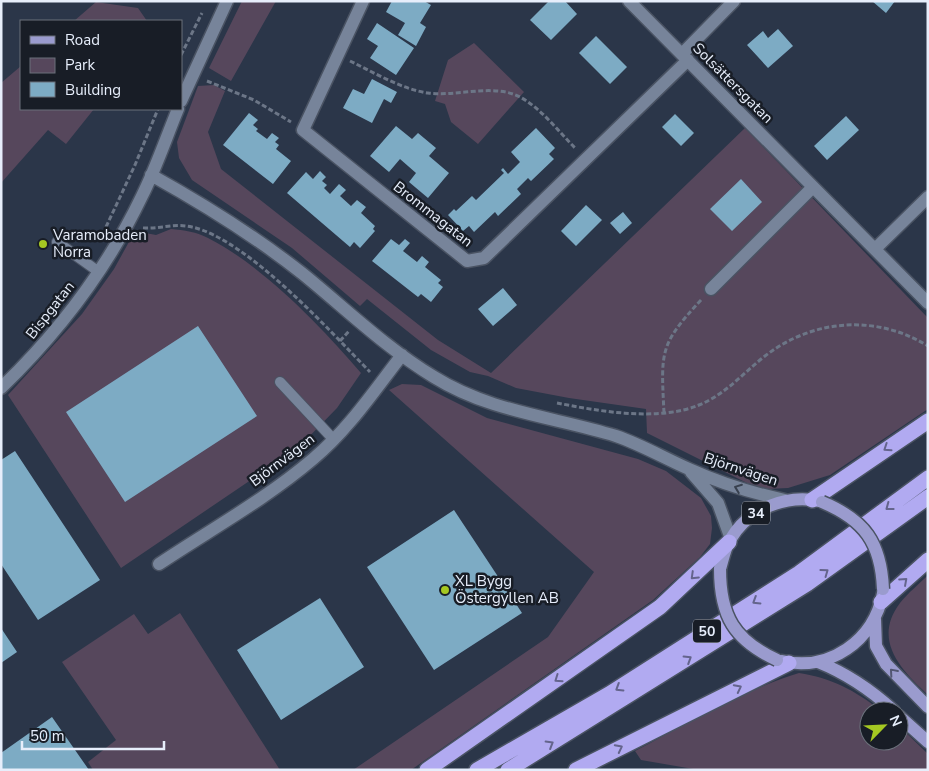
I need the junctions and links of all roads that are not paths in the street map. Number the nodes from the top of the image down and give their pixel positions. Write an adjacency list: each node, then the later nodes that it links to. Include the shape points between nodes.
1 (227, 1): 6 (street)
2 (363, 1): 5 (street, Brommagatan, via 303,130 466,261 484,258)
3 (629, 1): 5 (street, Solsättersgatan)
4 (734, 1): 5 (street, Brommagatan)
5 (685, 57): 9 (street, Solsättersgatan)
6 (182, 99)
7 (178, 110): 8 (street, Bispgatan)
8 (151, 175): 13 (street, Bispgatan); 16 (street, Björnvägen, via 206,205 256,239)
9 (813, 187): 12 (street, Solsättersgatan); 14 (street)
10 (928, 197): 12 (street)
11 (57, 242): 13 (lane)
12 (875, 249): 15 (street, Solsättersgatan)
13 (99, 272): 18 (street, Bispgatan, via 48,341)
14 (711, 289)
15 (928, 303)
16 (402, 355): 20 (street, Björnvägen); 21 (street, Björnvägen, via 434,377 483,402 616,436 651,449)
17 (280, 382): 20 (lane)
18 (1, 388)
19 (928, 421): 25 (highway, one-way to 25)
20 (334, 440): 28 (street, Björnvägen, via 285,481)
21 (688, 469): 24 (street, Björnvägen, one-way to 21, via 754,494); 26 (street, Björnvägen, via 718,503)
22 (928, 478): 38 (highway, 50, one-way to 38, via 799,573 609,694)
23 (928, 497): 39 (highway, 50, one-way to 23, via 807,584)
24 (785, 500): 25 (main road, 34); 26 (main road, 34, via 754,514)
25 (817, 501): 29 (main road, 34, bridge, via 849,515 875,544 882,566)
26 (730, 540): 31 (main road, 34, bridge, via 720,569 720,592 726,614 734,628 756,650); 37 (highway, one-way to 37, via 660,607)
27 (928, 560): 29 (highway, one-way to 27)
28 (158, 564)
29 (882, 595): 30 (main road, 34)
30 (875, 619): 32 (main road, 34, via 852,647); 34 (main road, 34, one-way to 30, via 886,664 876,646)
31 (783, 661): 32 (main road, 34); 40 (highway, one-way to 31)
32 (818, 662): 33 (main road, 34, via 843,672)
33 (883, 701)
34 (928, 707)
35 (909, 725): 36 (main road)
36 (928, 742)
37 (427, 770)
38 (477, 770)
39 (508, 770)
40 (576, 770)

